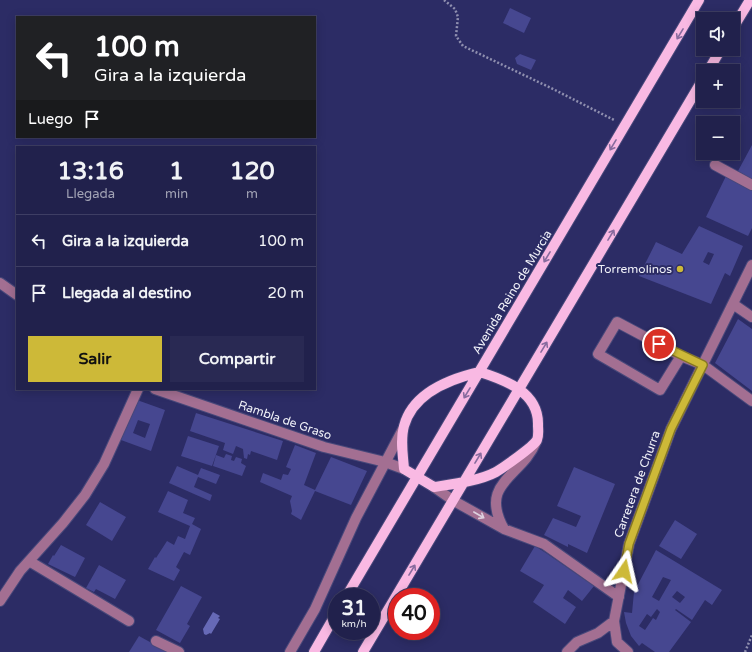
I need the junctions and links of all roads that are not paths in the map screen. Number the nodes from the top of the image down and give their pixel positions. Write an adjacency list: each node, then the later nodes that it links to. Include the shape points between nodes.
1 (700, 0): 14 (main road, Avenida Reino de Murcia, one-way to 14)
2 (750, 0): 3 (main road)
3 (740, 16)
4 (696, 91): 15 (main road, one-way to 4)
5 (715, 165): 6 (street)
6 (752, 185)
7 (752, 265): 10 (street, Carretera de Churra)
8 (0, 283): 9 (street)
9 (16, 294)
10 (733, 304): 11 (street); 13 (street, Carretera de Churra)
11 (752, 317)
12 (681, 356): 12 (street, via 617,322 598,354 660,390); 13 (street)
13 (703, 365): 18 (street); 30 (street, Carretera de Churra, via 671,429 629,544)
14 (480, 372): 15 (main road, via 507,381); 19 (main road, via 456,378 435,388 416,403); 23 (main road, Avenida Reino de Murcia, one-way to 23)
15 (519, 389): 20 (main road, via 529,397 538,418); 24 (main road, one-way to 15)
16 (138, 390): 28 (street, via 104,464 85,495)
17 (158, 390): 21 (street, Rambla de Graso, via 324,447)
18 (752, 401)
19 (404, 427): 21 (street); 22 (main road)
20 (536, 441): 24 (main road, via 495,472); 27 (street, via 532,451 500,488 496,499 497,517)
21 (385, 462): 22 (street, Rambla de Graso); 37 (street, via 356,518 315,609)
22 (404, 469): 23 (main road)
23 (417, 477): 25 (main road); 29 (main road, Avenida Reino de Murcia)
24 (464, 482): 25 (main road); 26 (main road)
25 (434, 487): 26 (street)
26 (454, 501): 27 (street, one-way to 27); 39 (main road, one-way to 26)
27 (504, 529): 30 (street, via 544,544)
28 (29, 561): 31 (street); 32 (street)
29 (351, 588)
30 (619, 597): 33 (street, Carretera de Churra)
31 (0, 601)
32 (129, 621)
33 (614, 621): 40 (street, via 598,633 577,642); 41 (street, Carretera de Churra, via 617,642)
34 (328, 628): 38 (main road)
35 (156, 641): 36 (street)
36 (178, 652)
37 (290, 652)
38 (314, 652)
39 (363, 652)
40 (568, 652)
41 (628, 652)

